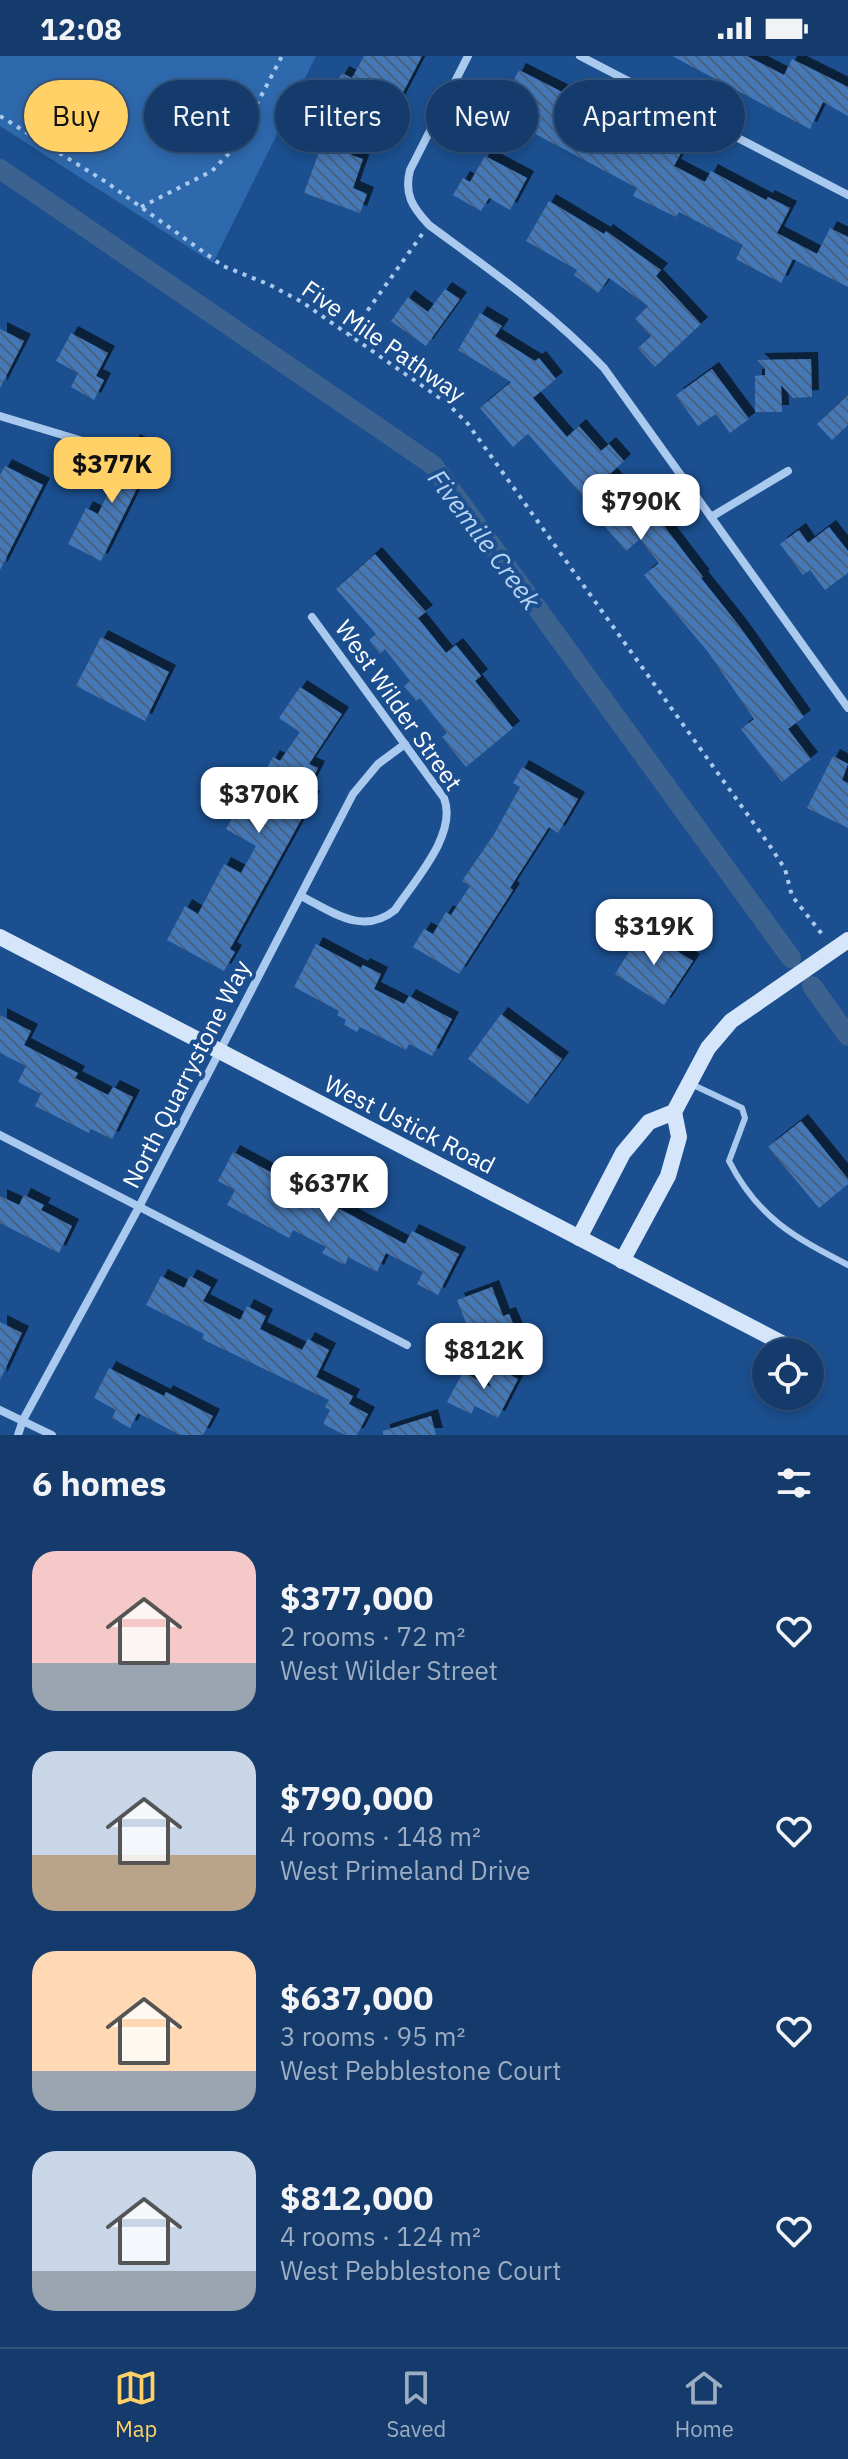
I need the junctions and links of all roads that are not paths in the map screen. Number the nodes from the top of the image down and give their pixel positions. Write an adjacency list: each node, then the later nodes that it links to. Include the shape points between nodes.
1 (468, 56): 7 (street, via 410,170 406,183 415,210 573,335 618,386)
2 (580, 56): 3 (street)
3 (848, 195)
4 (0, 416): 5 (street)
5 (103, 450)
6 (788, 471): 7 (street)
7 (711, 517): 9 (street)
8 (312, 617): 10 (street, West Wilder Street)
9 (848, 708)
10 (405, 744): 11 (street, North Quarrystone Way, via 378,764 353,794); 11 (street, West Wilder Street, via 444,798 448,818 441,840 395,910 364,923 352,922)
11 (301, 896): 14 (street, North Quarrystone Way)
12 (0, 937): 14 (main road, West Ustick Road)
13 (841, 945): 15 (main road, via 731,1021)
14 (220, 1051): 18 (street, North Quarrystone Way); 19 (main road, West Ustick Road)
15 (689, 1083): 16 (main road); 21 (lane, via 742,1108 745,1118 729,1161 771,1220)
16 (674, 1112): 19 (main road, via 649,1122 623,1153); 20 (main road, via 679,1137 668,1176)
17 (0, 1135): 18 (street)
18 (139, 1207): 23 (street); 25 (street, North Quarrystone Way)
19 (579, 1238): 20 (main road, West Ustick Road)
20 (622, 1261): 22 (main road, West Ustick Road)
21 (848, 1265)
22 (772, 1338)
23 (407, 1345)
24 (0, 1410): 25 (street)
25 (23, 1420): 26 (street, North Quarrystone Way); 27 (street)
26 (18, 1435)
27 (52, 1435)

